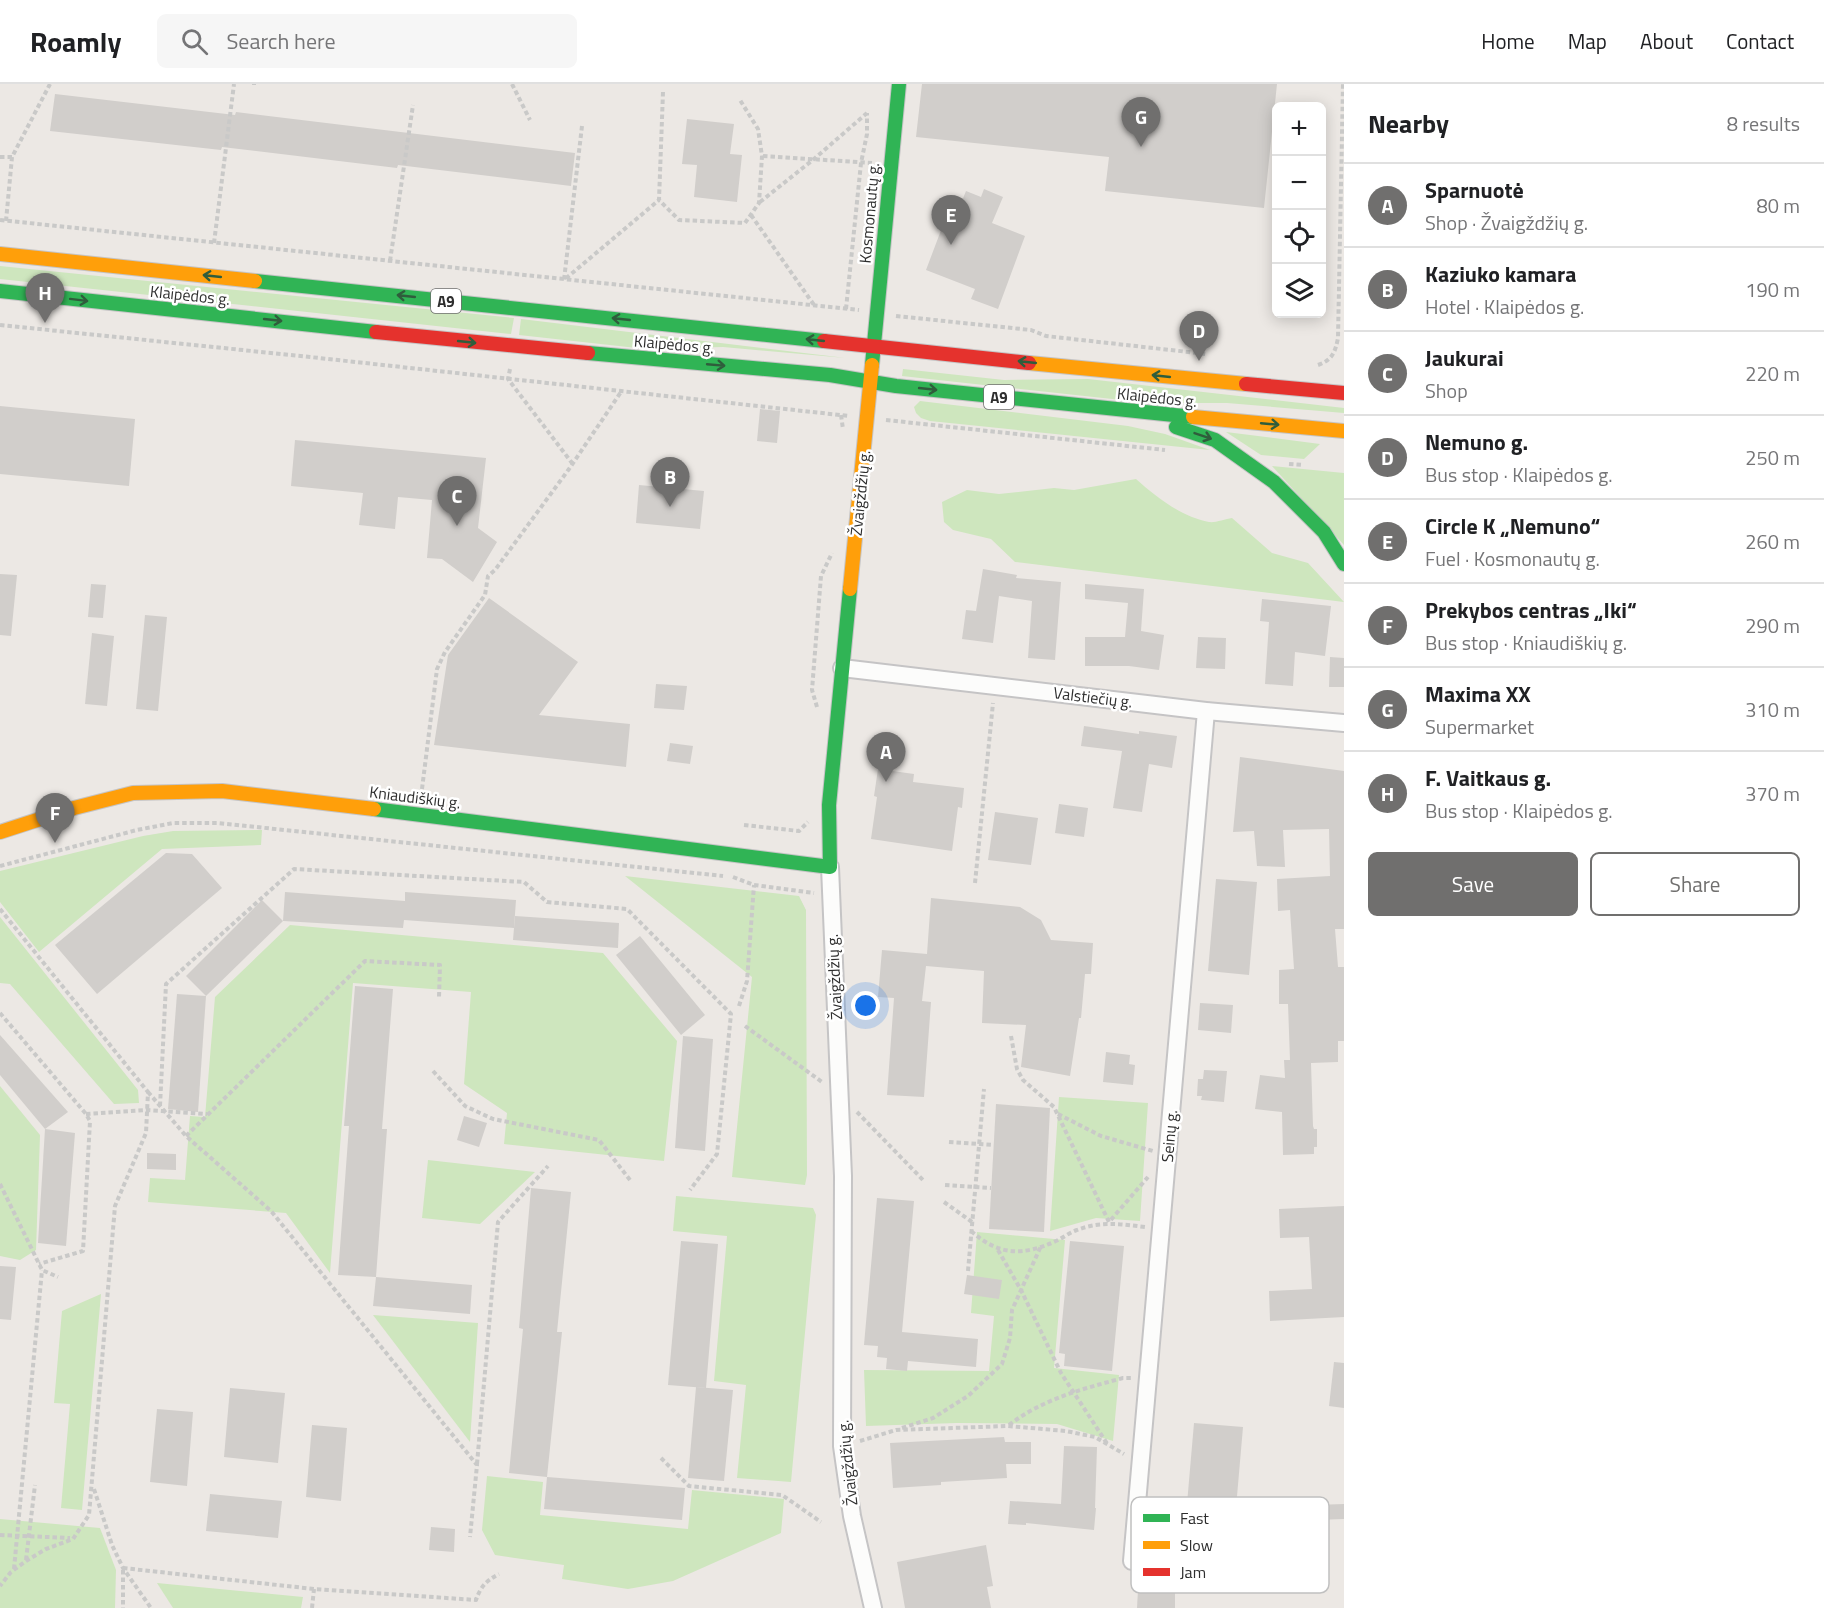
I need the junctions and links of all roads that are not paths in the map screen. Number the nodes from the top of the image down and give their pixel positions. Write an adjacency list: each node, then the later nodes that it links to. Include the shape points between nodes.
1 (898, 84): 4 (main road, Kosmonautų g.)
2 (0, 254): 4 (main road, Klaipėdos g. / A9, one-way to 2)
3 (0, 291): 5 (main road, Klaipėdos g. / A9, one-way to 5)
4 (873, 345): 5 (main road, Žvaigždžių g.); 6 (main road, Klaipėdos g. / A9, one-way to 4)
5 (870, 382): 7 (main road, Klaipėdos g. / A9, one-way to 7); 10 (main road, Žvaigždžių g.)
6 (1344, 393)
7 (1128, 411): 8 (main road, Klaipėdos g. / A9, one-way to 8); 9 (main road, one-way to 9, via 1215,440 1243,459 1274,482 1324,532)
8 (1344, 431)
9 (1344, 564)
10 (842, 668): 11 (street, Valstiečių g.); 14 (main road, Žvaigždžių g., via 829,805)
11 (1206, 711): 12 (street, Valstiečių g.); 15 (street, Seinų g.)
12 (1344, 723)
13 (0, 832): 14 (main road, Kniaudiškių g., via 125,795 222,791)
14 (830, 867): 16 (street, Žvaigždžių g., via 843,1176 842,1446 852,1516)
15 (1137, 1497)
16 (873, 1608)

